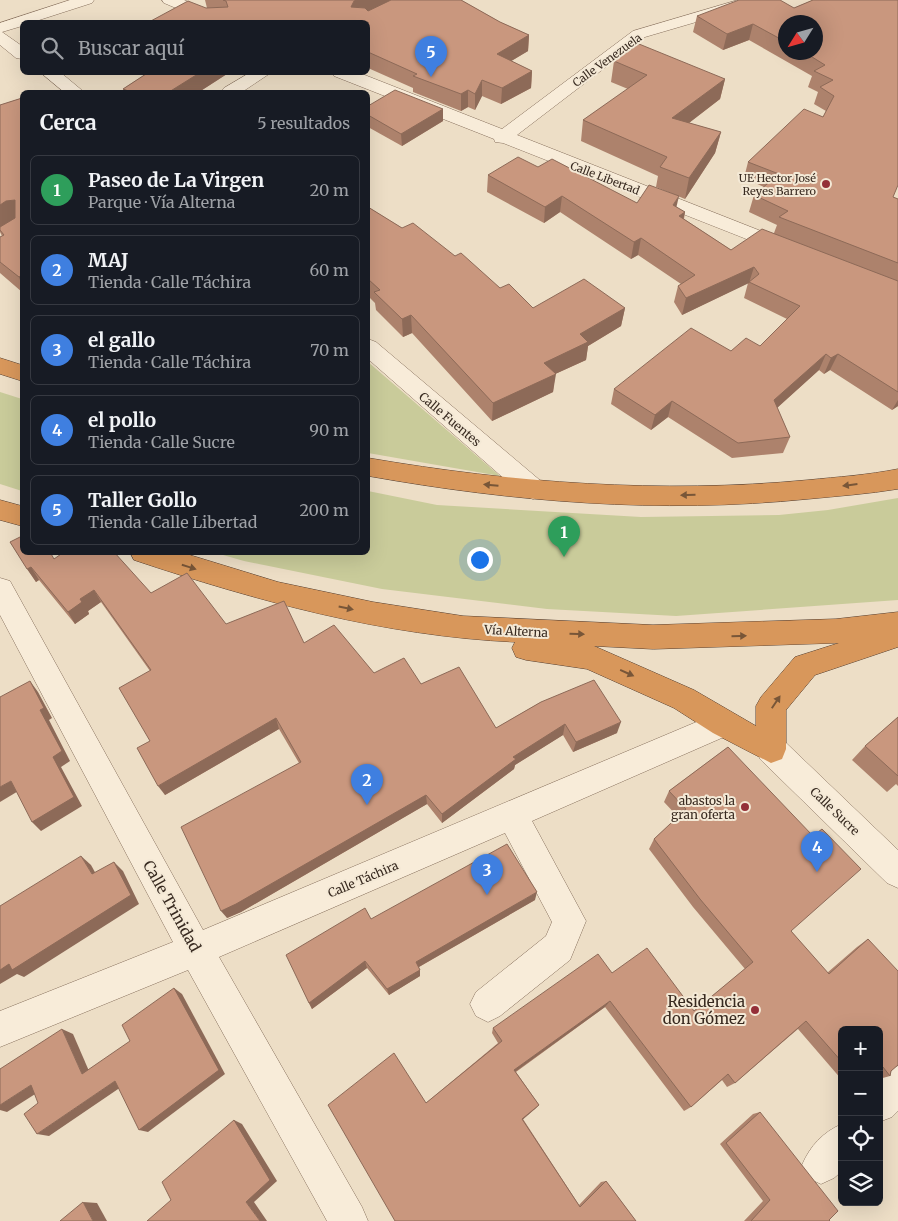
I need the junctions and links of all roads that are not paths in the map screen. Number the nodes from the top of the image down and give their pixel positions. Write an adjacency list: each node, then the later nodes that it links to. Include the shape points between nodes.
1 (86, 0): 4 (street)
2 (170, 0): 5 (street)
3 (755, 0): 15 (street, Calle Venezuela, via 639,34)
4 (25, 20)
5 (217, 20)
6 (20, 21): 7 (street)
7 (0, 28)
8 (0, 37): 9 (street)
9 (20, 52)
10 (52, 75): 13 (street)
11 (259, 75): 14 (street)
12 (347, 75): 15 (street, Calle Libertad)
13 (72, 90)
14 (233, 90)
15 (502, 138): 16 (street, Calle Libertad)
16 (808, 257)
17 (370, 349): 22 (street, Calle Fuentes)
18 (0, 366): 19 (highway)
19 (20, 372)
20 (370, 467): 22 (highway, one-way to 20, via 457,482)
21 (898, 479): 22 (highway, one-way to 22, via 734,495 638,496)
22 (533, 489)
23 (0, 510): 24 (highway)
24 (20, 515)
25 (153, 555): 28 (highway, Vía Alterna, one-way to 28, via 278,593 373,614)
26 (0, 589): 34 (street, Calle Trinidad)
27 (898, 624): 28 (highway, Vía Alterna, one-way to 27, via 653,637 836,632)
28 (463, 628): 30 (highway, one-way to 30, via 515,647 590,657 684,699)
29 (898, 635): 31 (highway, one-way to 29, via 771,706 805,666)
30 (724, 724): 31 (highway); 32 (street, Calle Táchira)
31 (772, 749): 33 (street, Calle Sucre)
32 (512, 815): 34 (street, Calle Táchira); 35 (street, via 569,921 558,948)
33 (898, 872)
34 (196, 950): 36 (street, Calle Táchira); 39 (street, Calle Trinidad)
35 (488, 1004)
36 (0, 1029)
37 (898, 1084): 38 (street)
38 (883, 1100)
39 (348, 1221)

